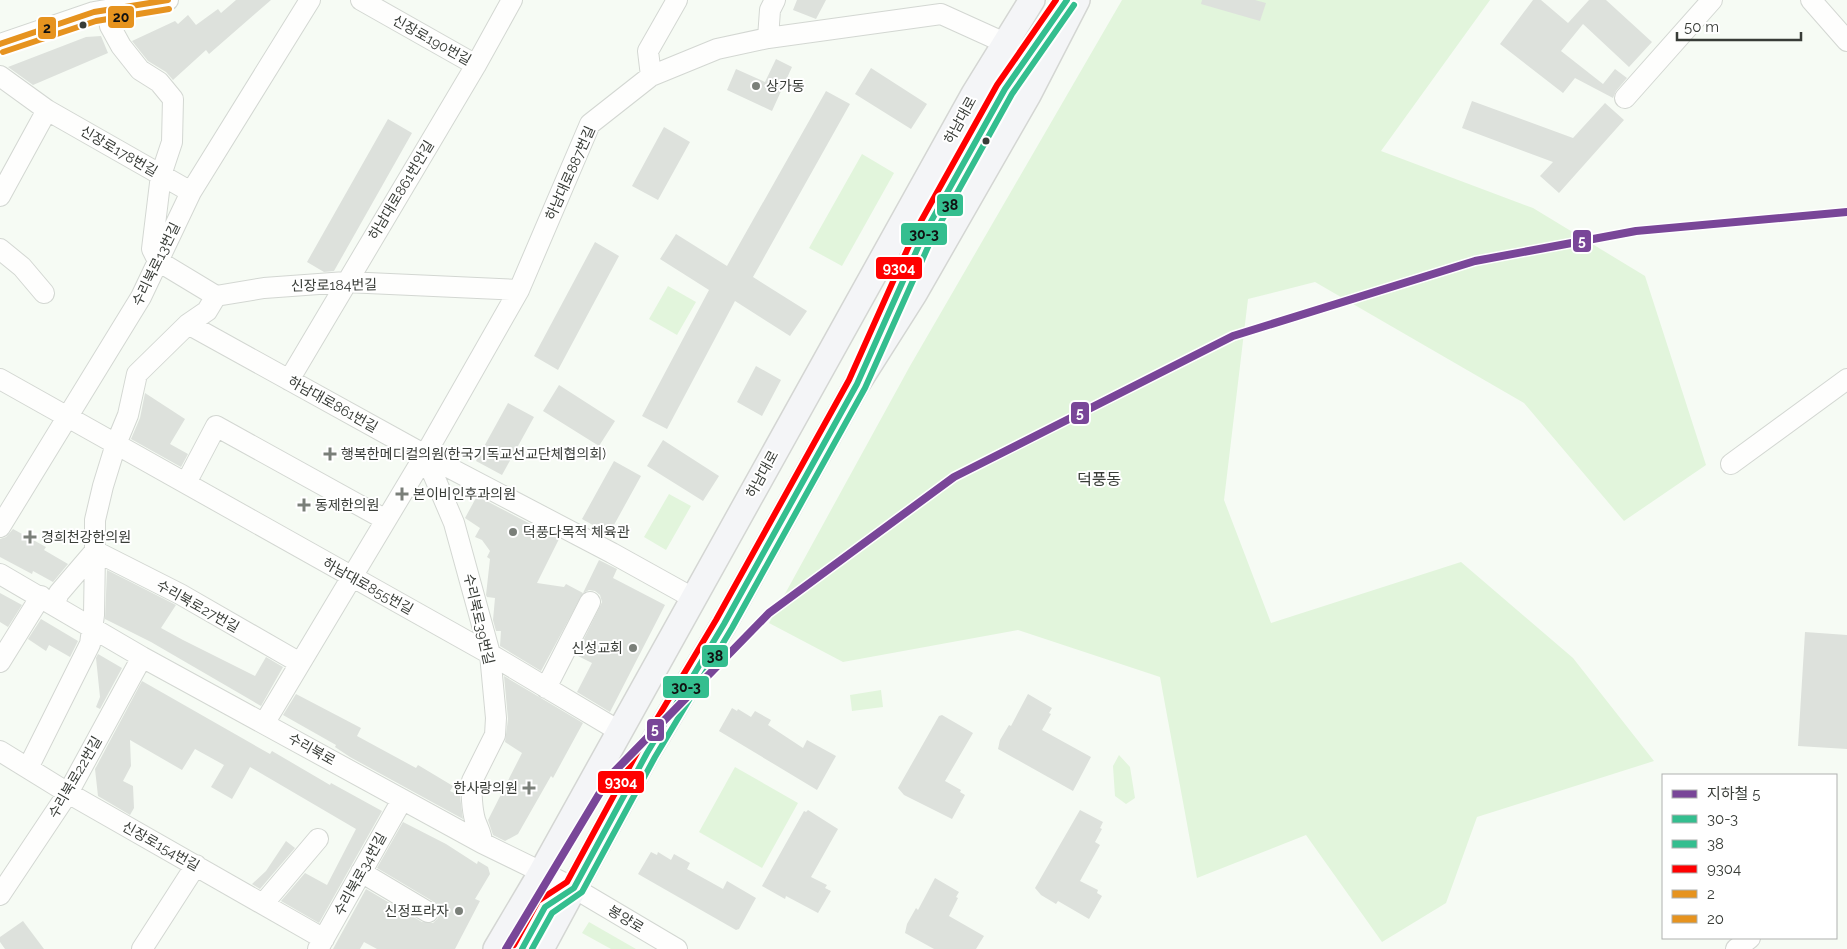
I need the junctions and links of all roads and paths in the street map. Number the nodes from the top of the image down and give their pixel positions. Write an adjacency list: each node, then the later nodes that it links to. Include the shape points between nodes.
1 (168, 0): 13 (street)
2 (310, 0): 24 (street, 수리북로13번길)
3 (361, 0): 18 (street, 신장로190번길)
4 (512, 0): 18 (street, 하남대로861번안길)
5 (677, 0): 20 (street, via 648,51)
6 (775, 0): 14 (street, via 770,10)
7 (1032, 0): 16 (main road, 하남대로)
8 (1053, 0): 26 (street, via 1018,57)
9 (1067, 0): 37 (street, via 1004,89 924,234)
10 (1077, 0): 37 (main road, via 1028,95 929,268)
11 (1712, 0): 21 (street)
12 (1811, 0): 15 (street)
13 (96, 8): 17 (street); 23 (street, via 140,70 158,82 173,99 172,142)
14 (768, 38): 16 (street, 하남대로887번길, via 942,14); 20 (street, 하남대로887번길, via 717,49)
15 (1847, 41)
16 (1005, 43): 26 (main road, 하남대로)
17 (0, 44)
18 (476, 65): 29 (street, 하남대로861번안길)
19 (0, 76): 22 (street, 신장로178번길)
20 (651, 76): 30 (street, 하남대로887번길, via 590,124)
21 (1625, 98)
22 (47, 110): 23 (street, 신장로178번길); 25 (street)
23 (161, 175): 24 (street, 신장로178번길); 28 (street, via 152,249)
24 (191, 192): 28 (street, 수리북로13번길)
25 (0, 196)
26 (902, 224): 48 (main road, 하남대로)
27 (0, 249): 31 (street, via 22,267)
28 (158, 261): 32 (street); 38 (street, 수리북로13번길, via 141,297)
29 (346, 282): 30 (street, 신장로184번길); 32 (street, 신장로184번길, via 264,288); 36 (street, 하남대로861번안길)
30 (519, 290): 40 (street, 하남대로887번길)
31 (44, 292)
32 (216, 296): 33 (street, via 207,311)
33 (188, 324): 36 (street, 하남대로861번길); 39 (street, via 137,374 128,415)
34 (0, 379): 38 (street, 하남대로855번길)
35 (1847, 379): 41 (street)
36 (289, 380): 40 (street, 하남대로861번길)
37 (857, 384): 68 (main road, via 724,624 647,752)
38 (67, 417): 39 (street, 하남대로855번길); 44 (street, 수리북로13번길)
39 (116, 444): 42 (street, 하남대로855번길); 45 (street, via 95,520)
40 (425, 455): 43 (street); 48 (street, 하남대로861번길); 52 (street, 수리북로39번길, via 454,523)
41 (1731, 464)
42 (186, 484): 43 (street, via 216,426); 47 (street, 하남대로855번길)
43 (386, 520): 47 (street)
44 (0, 527)
45 (94, 551): 49 (street, via 59,593); 51 (street); 55 (street, 수리북로27번길, via 180,594)
46 (0, 574): 49 (street, 수리북로)
47 (352, 577): 52 (street, 하남대로855번길); 55 (street)
48 (693, 598): 58 (main road, 하남대로)
49 (47, 600): 51 (street, 수리북로); 54 (street)
50 (590, 602): 56 (street)
51 (92, 628): 53 (street, 수리북로); 60 (street, via 90,644 81,664)
52 (490, 654): 56 (street, 하남대로855번길); 64 (street, 수리북로39번길, via 495,735 472,781 475,820)
53 (142, 657): 57 (street, 수리북로); 61 (street, 수리북로22번길)
54 (0, 662)
55 (300, 663): 57 (street)
56 (546, 688): 58 (street, 하남대로855번길)
57 (264, 722): 62 (street, 수리북로)
58 (619, 731): 67 (main road, 하남대로)
59 (0, 751): 60 (street, 신장로154번길)
60 (28, 768): 61 (street, 신장로154번길)
61 (68, 793): 65 (street, 신장로154번길); 69 (street, 수리북로22번길)
62 (402, 800): 64 (street, 수리북로); 66 (street, 수리북로34번길)
63 (318, 839): 70 (street)
64 (482, 843): 67 (street, 수리북로)
65 (196, 866): 70 (street, 신장로154번길); 75 (street)
66 (362, 872): 71 (street); 74 (street, 수리북로34번길)
67 (541, 872): 68 (street, 수리북로); 72 (main road, 하남대로)
68 (574, 888): 78 (street, via 545,907); 79 (main road); 80 (street, 봉양로)
69 (1, 894)
70 (264, 904): 74 (street, 신장로154번길)
71 (428, 912)
72 (514, 920): 76 (main road, 하남대로); 77 (street)
73 (1749, 939): 81 (street)
74 (321, 944)
75 (142, 949)
76 (496, 949)
77 (502, 949)
78 (522, 949)
79 (541, 949)
80 (677, 949)
81 (1736, 949)

